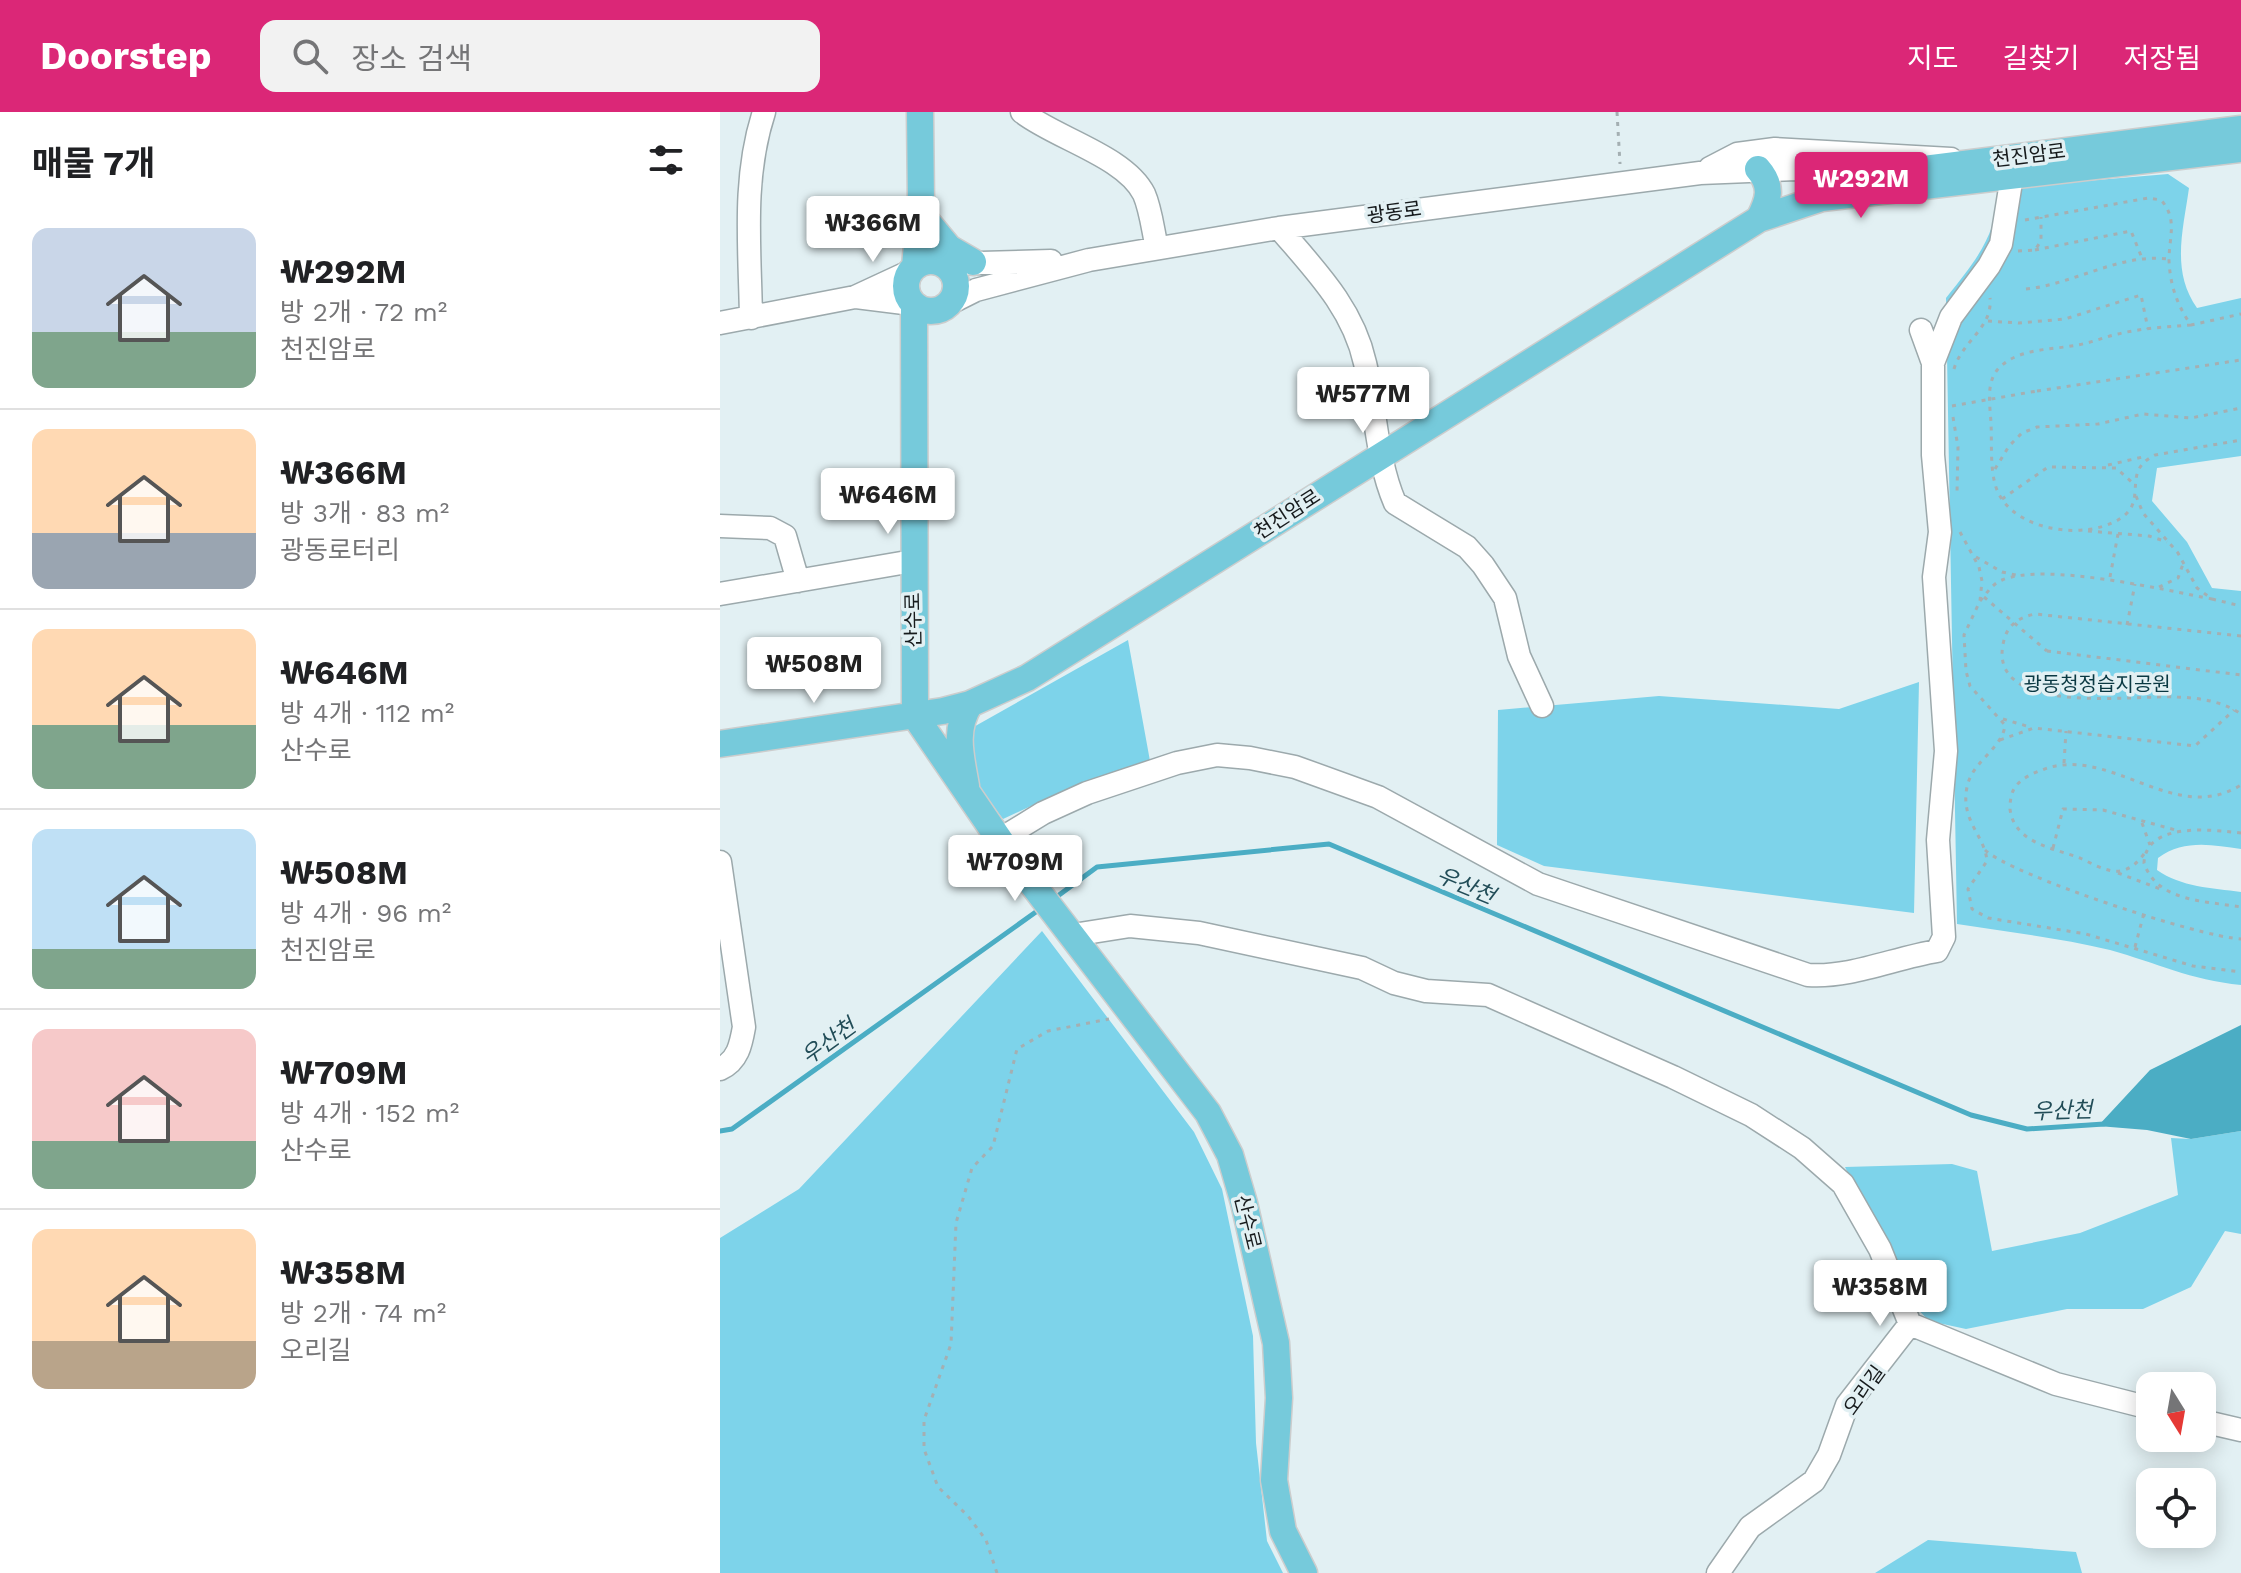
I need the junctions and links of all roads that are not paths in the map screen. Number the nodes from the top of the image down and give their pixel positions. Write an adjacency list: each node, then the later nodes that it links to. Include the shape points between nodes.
1 (764, 112): 23 (street, via 752,148 749,182)
2 (920, 112): 13 (main road)
3 (1022, 112): 16 (street, via 1107,158 1143,192)
4 (2241, 129): 6 (main road, 천진암로)
5 (2241, 149): 9 (main road, 천진암로)
6 (1964, 162): 8 (street, via 1944,156 1775,149 1737,154); 10 (main road, 천진암로)
7 (1758, 169): 8 (street, 광동로); 10 (street, 광동로); 14 (main road, via 1769,193)
8 (1700, 173): 15 (street, 광동로)
9 (2012, 176): 11 (main road, 천진암로); 27 (street, via 2003,233 1989,266 1951,317)
10 (1863, 179): 11 (street, 광동로); 12 (main road, 천진암로, via 1844,183)
11 (1895, 189): 12 (main road, 천진암로)
12 (1822, 198): 14 (main road, 천진암로)
13 (923, 211): 18 (main road, via 949,248); 19 (main road)
14 (1759, 219): 28 (main road, 천진암로)
15 (1279, 228): 16 (street, 광동로); 28 (street, via 1337,296 1353,327 1365,361)
16 (1157, 248): 17 (street, 광동로)
17 (1089, 260): 18 (street); 22 (street, via 976,290)
18 (973, 262): 19 (street)
19 (926, 266): 20 (street); 21 (main road, via 905,288); 22 (main road, via 956,282)
20 (855, 297): 21 (street); 23 (street)
21 (913, 305): 22 (main road, via 928,312); 26 (main road, 산수로)
22 (947, 306): 26 (main road)
23 (751, 318): 24 (street)
24 (720, 323)
25 (1921, 330): 27 (street)
26 (916, 355): 30 (main road, 산수로)
27 (1933, 363): 38 (street, via 1940,532 1934,577 1946,751 1938,840 1944,937 1937,951 1832,977 1808,975 1538,884 1378,797 1295,767 1250,758 1217,755 1177,763 1087,793 1043,813)
28 (1381, 454): 33 (main road, 천진암로, via 1066,656); 34 (street, via 1395,503 1467,547 1505,598 1519,656)
29 (720, 526): 31 (street, via 770,528 785,536)
30 (913, 561): 31 (street); 35 (main road, 산수로)
31 (798, 581): 32 (street)
32 (720, 594)
33 (970, 704): 35 (main road, 천진암로); 37 (main road, via 958,732)
34 (1542, 706)
35 (915, 716): 36 (main road, 천진암로); 37 (main road)
36 (720, 744)
37 (969, 797): 38 (main road)
38 (1004, 848): 40 (main road, 산수로)
39 (720, 862): 41 (street, via 744,1027 740,1049)
40 (1067, 928): 42 (street, via 1130,926 1199,933 1362,968 1426,991 1488,995 1673,1077 1751,1115 1802,1148 1843,1184 1880,1249); 46 (main road, 산수로, via 1208,1113 1234,1167 1276,1343 1274,1480 1283,1531)
41 (720, 1069)
42 (1910, 1324): 43 (street, via 2056,1384); 47 (street, 오리길, via 1847,1405 1814,1481 1750,1527)
43 (2136, 1404)
44 (2216, 1424): 45 (street)
45 (2241, 1430)
46 (1304, 1573)
47 (1718, 1573)

